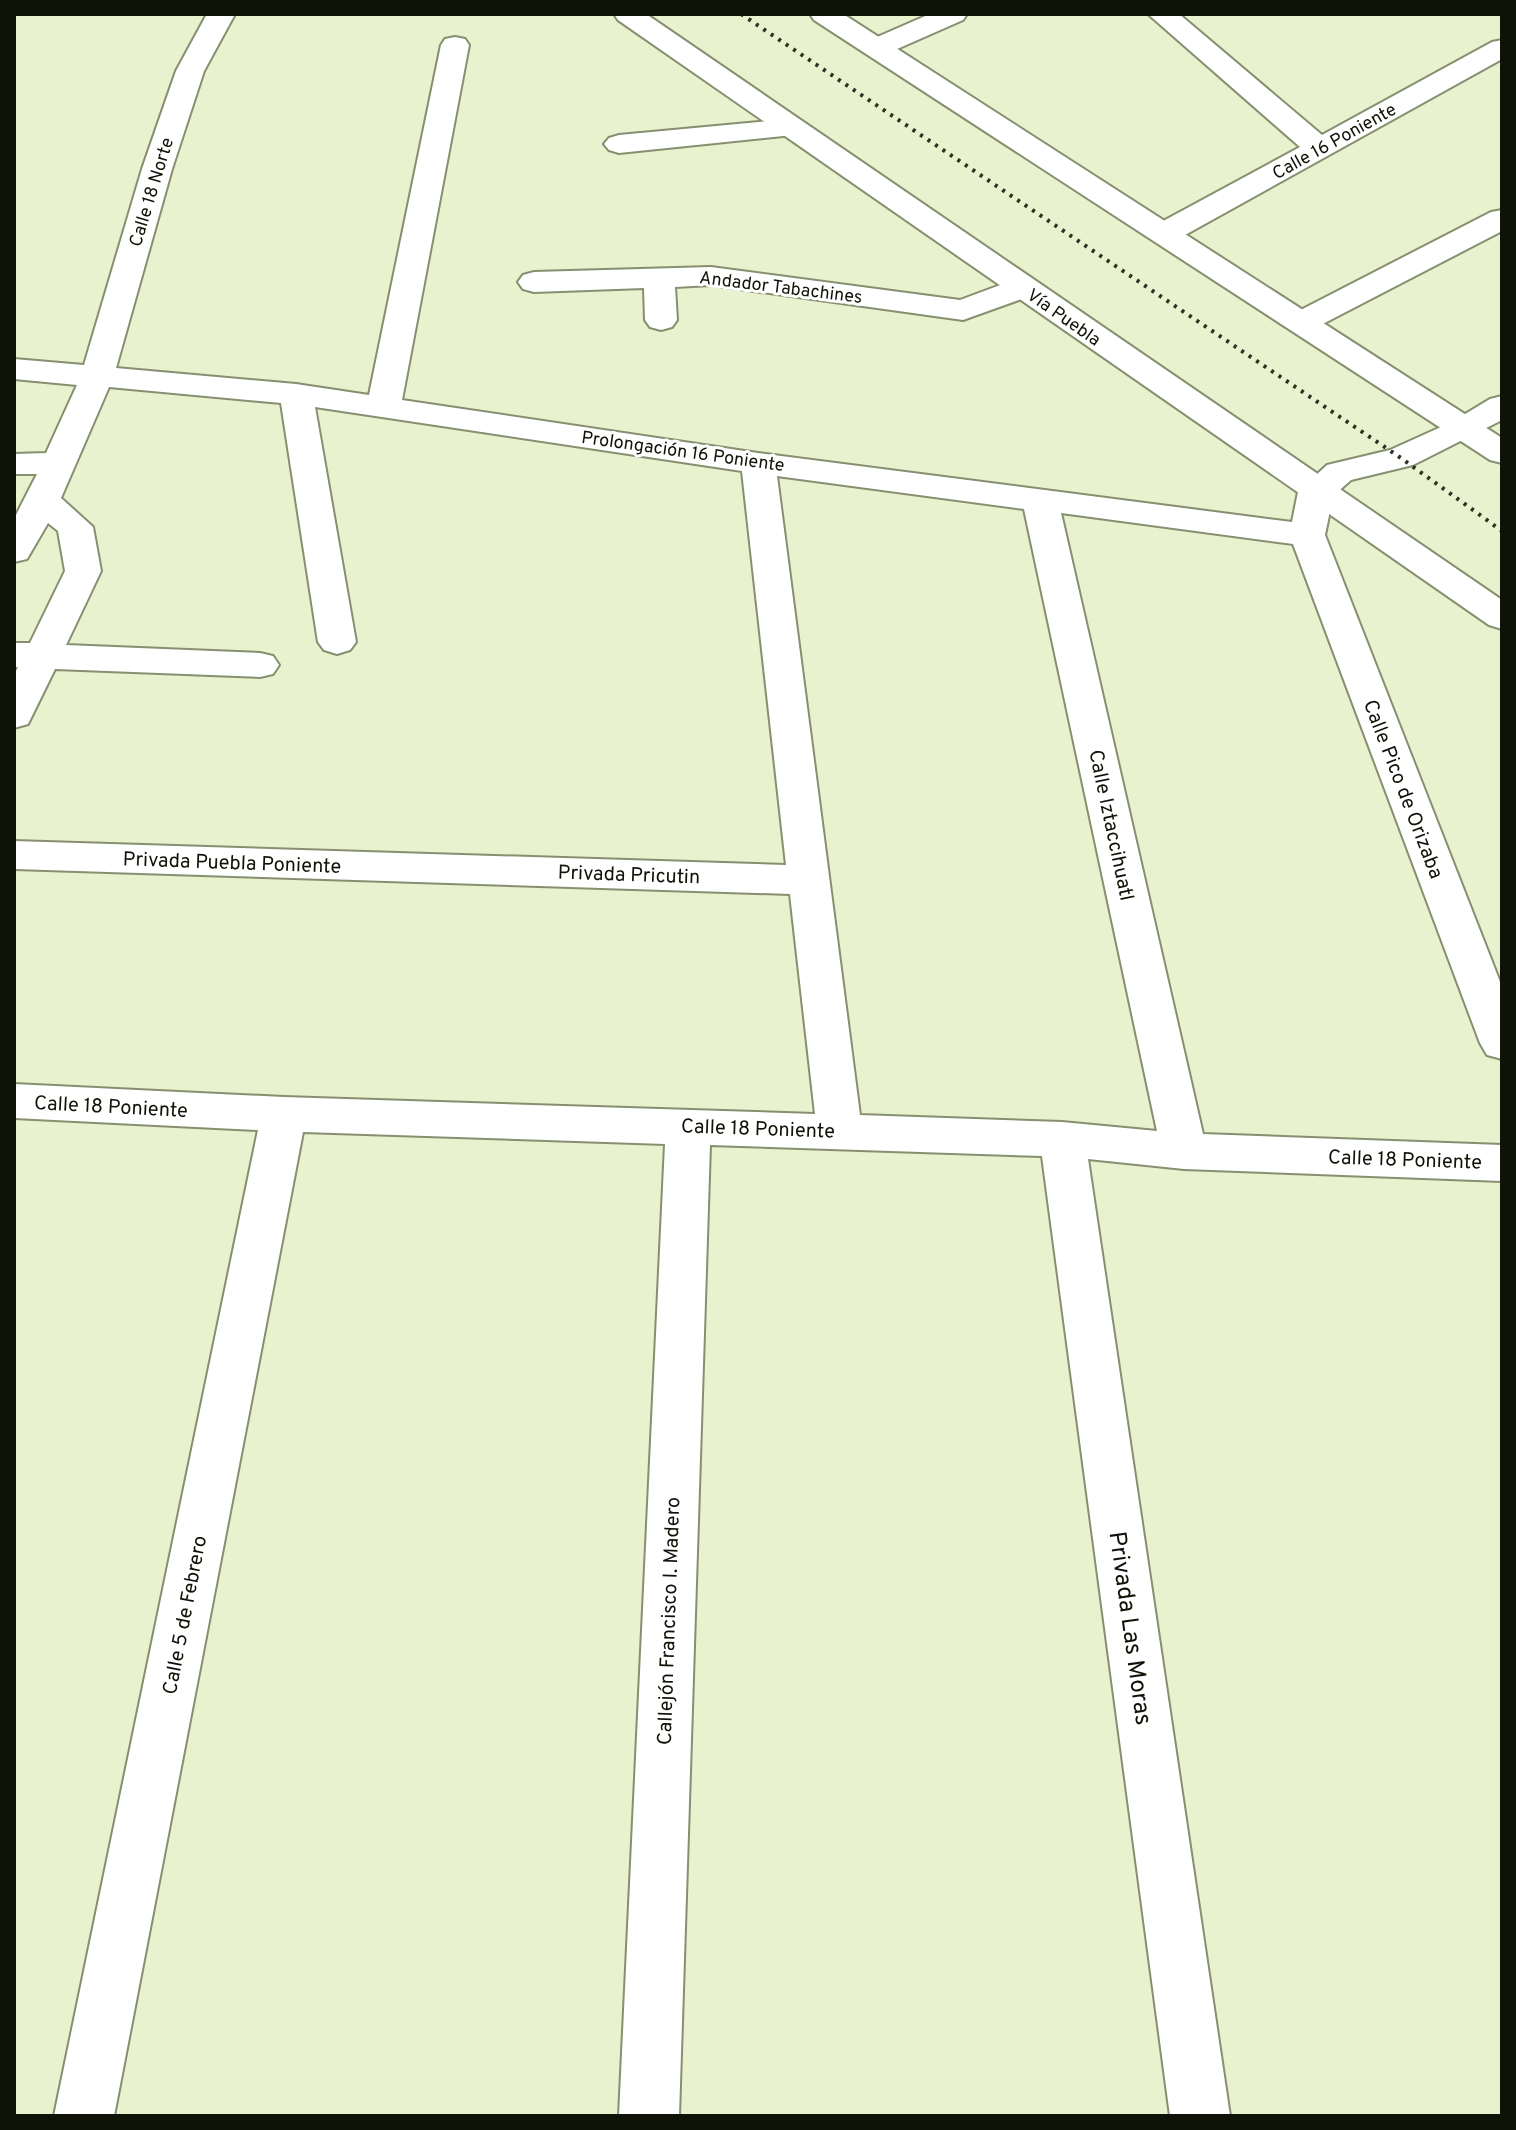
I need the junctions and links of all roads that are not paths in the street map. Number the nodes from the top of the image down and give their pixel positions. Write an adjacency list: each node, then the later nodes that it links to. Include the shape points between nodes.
1 (221, 14): 20 (street, Calle 18 Norte, via 190,71)
2 (628, 14): 9 (street, Vía Puebla)
3 (824, 14): 7 (street)
4 (953, 14): 7 (street)
5 (1162, 14): 11 (street)
6 (455, 45): 22 (street)
7 (878, 47): 13 (street)
8 (1502, 48): 11 (street, Calle 16 Poniente)
9 (792, 128): 10 (street); 16 (street, Vía Puebla)
10 (619, 144)
11 (1320, 148): 13 (street, Calle 16 Poniente)
12 (1502, 219): 18 (street)
13 (1165, 233): 18 (street)
14 (659, 277): 15 (street, Andador Tabachines); 16 (street, Andador Tabachines, via 711,276 963,310); 17 (street)
15 (534, 282)
16 (1022, 288): 29 (street, Vía Puebla)
17 (661, 320)
18 (1302, 322): 24 (street)
19 (14, 369): 20 (street, Prolongación 16 Poniente)
20 (97, 376): 21 (street, Prolongación 16 Poniente); 26 (street, Calle 18 Norte)
21 (296, 394): 22 (street, Prolongación 16 Poniente); 35 (street)
22 (384, 406): 27 (street, Prolongación 16 Poniente)
23 (1502, 406): 24 (street)
24 (1464, 429): 25 (street); 29 (street, via 1401,458 1339,472)
25 (1502, 453)
26 (58, 463): 28 (street); 31 (street, Calle 18 Norte)
27 (758, 463): 30 (street, Prolongación 16 Poniente); 41 (street)
28 (14, 464)
29 (1316, 492): 32 (street); 34 (street, Vía Puebla)
30 (1040, 500): 32 (street, Prolongación 16 Poniente); 48 (street, Calle Iztaccihuatl)
31 (42, 501): 33 (street, Calle 18 Norte); 36 (street, via 75,527 83,571)
32 (1307, 535): 42 (street, Calle Pico de Orizaba)
33 (14, 551)
34 (1502, 617)
35 (337, 642)
36 (28, 655): 37 (street); 38 (street)
37 (260, 665)
38 (14, 715)
39 (14, 855): 40 (street, Privada Puebla Poniente)
40 (451, 868): 41 (street, Privada Pricutin)
41 (807, 880): 46 (street)
42 (1502, 1043)
43 (14, 1101): 44 (street, Calle 18 Poniente)
44 (284, 1114): 45 (street, Calle 18 Poniente); 50 (street, Calle 5 de Febrero)
45 (688, 1126): 46 (street, Calle 18 Poniente); 51 (street, Callejón Francisco I. Madero)
46 (839, 1130): 47 (street, Calle 18 Poniente)
47 (1062, 1139): 48 (street, Calle 18 Poniente); 52 (street, Privada Las Moras)
48 (1184, 1151): 49 (street, Calle 18 Poniente)
49 (1502, 1163)
50 (84, 2116)
51 (649, 2116)
52 (1200, 2116)

